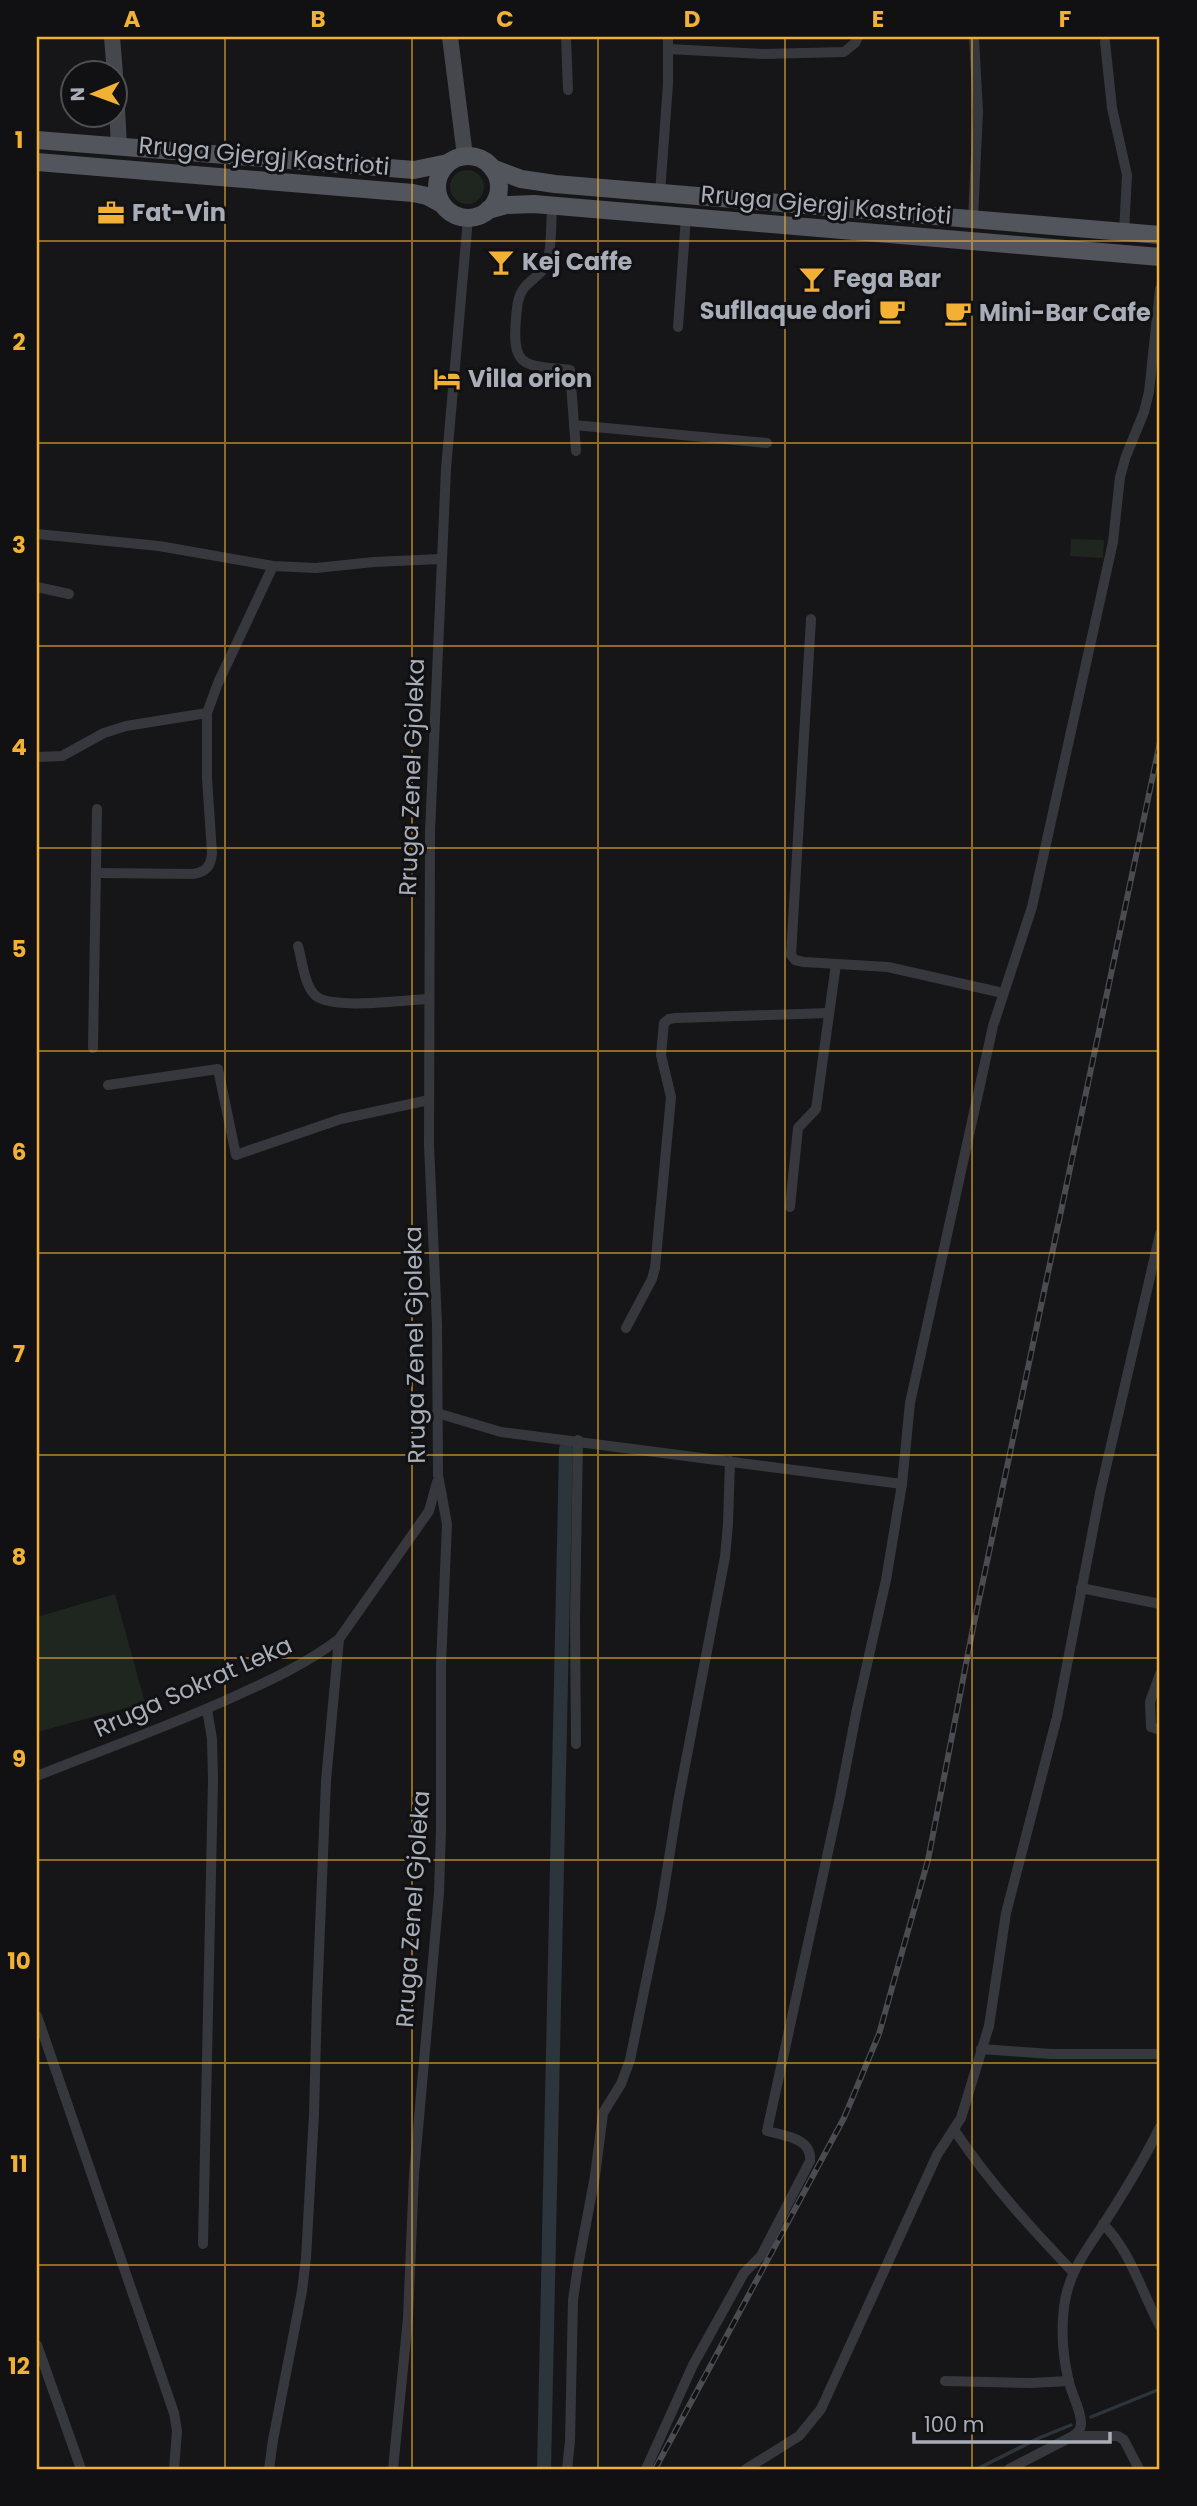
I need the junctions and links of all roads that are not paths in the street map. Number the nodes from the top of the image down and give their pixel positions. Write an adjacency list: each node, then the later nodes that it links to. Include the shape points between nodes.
1 (112, 37): 9 (street)
2 (450, 37): 14 (street)
3 (566, 37): 10 (street)
4 (668, 37): 8 (street)
5 (858, 37): 8 (street, via 844,52)
6 (974, 37): 23 (street, via 978,112)
7 (1105, 42): 24 (street, via 1112,108 1127,175)
8 (668, 49): 17 (street)
9 (114, 60)
10 (568, 90)
11 (117, 130): 13 (street)
12 (37, 140): 13 (main road, Rruga Gjergj Kastrioti)
13 (118, 147): 14 (main road, Rruga Gjergj Kastrioti, via 414,170)
14 (456, 159): 16 (main road, via 477,157); 18 (main road, via 442,170 437,187)
15 (37, 162): 18 (main road, Rruga Gjergj Kastrioti, via 413,193)
16 (492, 168): 17 (main road, Rruga Gjergj Kastrioti, via 537,182); 20 (main road, via 498,190)
17 (660, 193): 23 (main road, Rruga Gjergj Kastrioti)
18 (442, 204): 22 (main road)
19 (552, 205): 20 (main road, Rruga Gjergj Kastrioti, via 519,203); 21 (main road, Rruga Gjergj Kastrioti); 30 (street, via 548,260 520,296 514,347 527,363 570,370)
20 (488, 210): 22 (main road)
21 (686, 217): 26 (main road, Rruga Gjergj Kastrioti); 28 (street)
22 (468, 218): 34 (street, Rruga Zenel Gjoleka)
23 (973, 219): 24 (main road, Rruga Gjergj Kastrioti)
24 (1124, 232): 25 (main road, Rruga Gjergj Kastrioti)
25 (1160, 234)
26 (1160, 257)
27 (1160, 289): 29 (street)
28 (678, 327)
29 (1156, 369): 45 (street, via 1120,477 1113,542 1032,907)
30 (574, 425): 31 (street); 32 (street)
31 (767, 443)
32 (576, 451)
33 (37, 534): 35 (street, via 159,546)
34 (440, 559): 35 (street, via 316,568); 46 (street, Rruga Zenel Gjoleka)
35 (273, 566): 39 (street)
36 (37, 587): 37 (street)
37 (69, 594)
38 (811, 619): 44 (street, via 791,955 795,960)
39 (207, 713): 40 (street, via 126,726 62,756); 42 (street, via 212,853 207,869 193,874)
40 (37, 757)
41 (97, 809): 42 (street)
42 (96, 873): 48 (street)
43 (298, 946): 46 (street, via 313,994 322,1000)
44 (836, 964): 45 (street, via 888,967); 47 (street)
45 (1003, 993): 58 (street, via 910,1403)
46 (428, 999): 50 (street, Rruga Zenel Gjoleka)
47 (829, 1013): 51 (street, via 816,1109 798,1128); 53 (street, via 676,1018 664,1023 661,1055 671,1097 654,1268)
48 (93, 1048)
49 (108, 1085): 50 (street, via 218,1069 236,1155 341,1119)
50 (429, 1100): 54 (street, Rruga Zenel Gjoleka)
51 (790, 1206)
52 (1160, 1234): 59 (street)
53 (625, 1328)
54 (437, 1413): 55 (street, via 501,1432); 57 (street, Rruga Zenel Gjoleka)
55 (578, 1440): 56 (street); 65 (street)
56 (730, 1461): 58 (street); 84 (street, via 725,1557 653,1949 630,2060 603,2113 578,2266)
57 (438, 1475): 61 (street, Rruga Sokrat Leka, via 429,1511); 83 (street, Rruga Zenel Gjoleka, via 447,1524 439,1892)
58 (902, 1484): 85 (street, via 886,1580 767,2131 806,2144 810,2161 761,2256 744,2273 709,2335)
59 (1081, 1588): 60 (street); 68 (street, via 1057,1717 1006,1913 994,1999)
60 (1160, 1604)
61 (339, 1639): 63 (street, Rruga Sokrat Leka, via 281,1676); 82 (street, via 326,1781 306,2258)
62 (1160, 1674): 64 (street, via 1150,1702 1151,1727)
63 (207, 1709): 66 (street, Rruga Sokrat Leka); 73 (street, via 212,1780)
64 (1160, 1730)
65 (576, 1744)
66 (37, 1776)
67 (37, 2016): 81 (street, via 174,2413)
68 (981, 2049): 69 (street); 71 (street)
69 (1160, 2054)
70 (1160, 2127): 72 (street)
71 (955, 2131): 74 (street, via 1014,2207); 86 (street, via 937,2155 821,2409 799,2436)
72 (1104, 2224): 74 (street); 75 (street, via 1116,2236)
73 (203, 2244)
74 (1073, 2272): 78 (street, via 1063,2327)
75 (1160, 2326)
76 (37, 2345): 80 (street)
77 (945, 2381): 78 (street)
78 (1069, 2381): 79 (street, via 1081,2421)
79 (1073, 2437): 87 (street); 88 (street, via 1118,2436)
80 (81, 2469)
81 (174, 2469)
82 (269, 2469)
83 (393, 2469)
84 (567, 2469)
85 (646, 2469)
86 (746, 2469)
87 (1009, 2469)
88 (1139, 2469)

